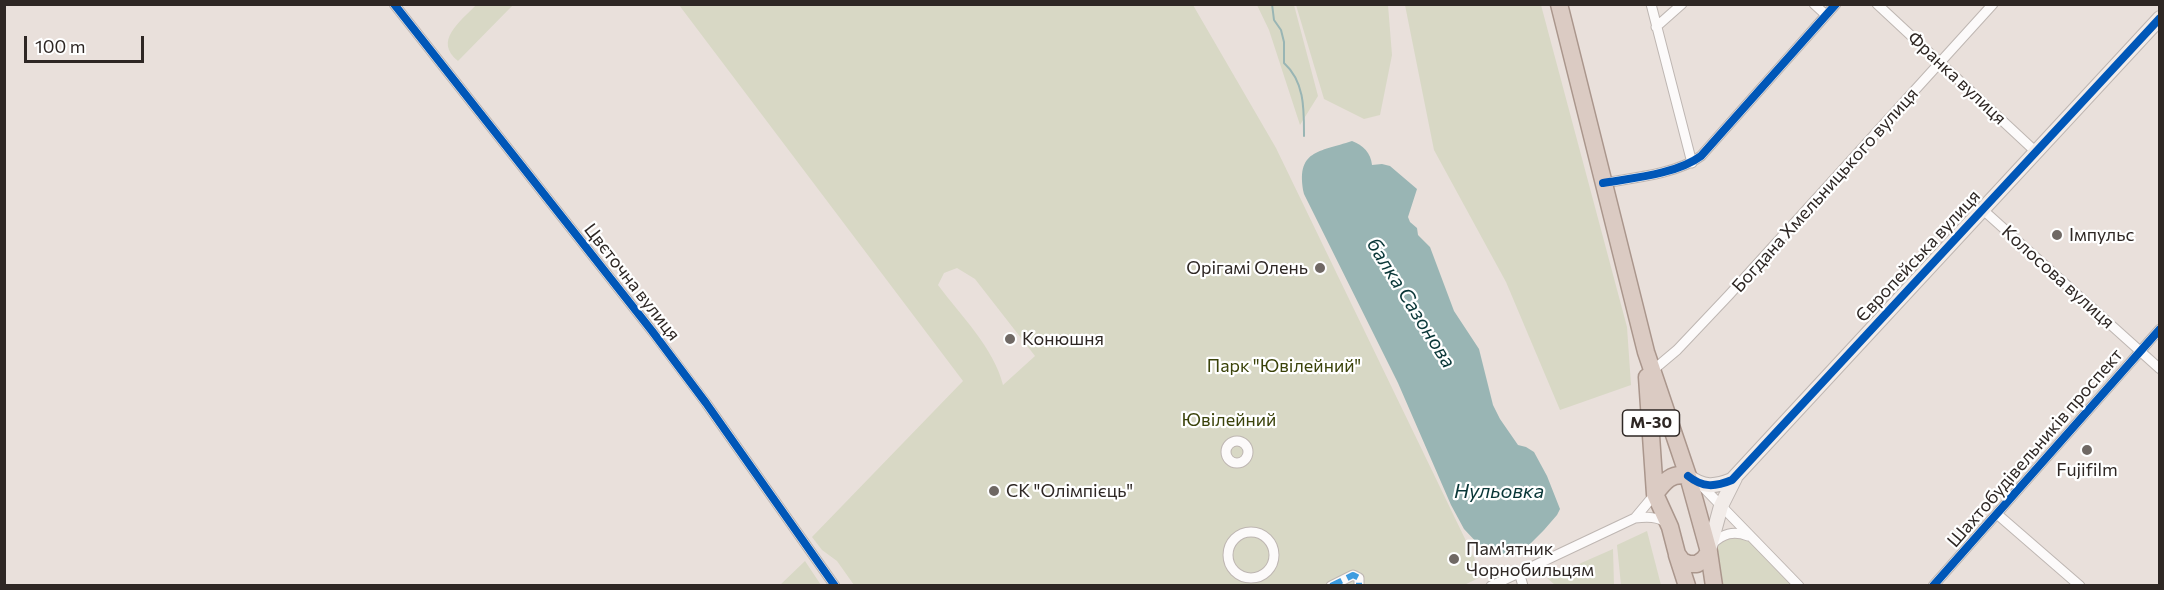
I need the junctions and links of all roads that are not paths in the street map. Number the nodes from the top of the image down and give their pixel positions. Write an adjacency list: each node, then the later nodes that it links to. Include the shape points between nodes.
1 (394, 4): 34 (street, Цвєточна вулиця, via 652,331)
2 (1558, 4): 15 (highway, М-30)
3 (1651, 4): 11 (street)
4 (1682, 4): 11 (street)
5 (1814, 4): 9 (street)
6 (1836, 4): 9 (street)
7 (1877, 4): 12 (street, Франка вулиця)
8 (1993, 4): 12 (street, Богдана Хмельницького вулиця)
9 (1826, 15): 14 (street)
10 (2160, 18): 13 (street, Європейська вулиця)
11 (1656, 27): 14 (street)
12 (1941, 62): 13 (street, Франка вулиця); 21 (street, Богдана Хмельницького вулиця, via 1729,295)
13 (2036, 152): 16 (street, Європейська вулиця)
14 (1692, 163): 15 (street)
15 (1603, 183): 19 (highway, М-30)
16 (1983, 210): 18 (street, Колосова вулиця); 22 (street, Європейська вулиця)
17 (2160, 329): 18 (street, Шахтобудівельників проспект)
18 (2140, 351): 20 (street, Колосова вулиця); 26 (street, Шахтобудівельників проспект)
19 (1646, 352): 21 (highway, М-30); 24 (highway, М-30)
20 (2160, 369)
21 (1652, 371): 23 (highway, М-30)
22 (1741, 469): 23 (street, Європейська вулиця, via 1732,480 1719,486); 25 (street, Європейська вулиця)
23 (1695, 480): 24 (highway, via 1670,477); 25 (street); 31 (highway, М-30)
24 (1655, 494): 27 (street); 28 (highway, М-30)
25 (1721, 506): 30 (street); 31 (street, Європейська вулиця)
26 (1997, 514): 42 (street, Шахтобудівельників проспект); 43 (street)
27 (1635, 518): 28 (street, via 1655,518); 33 (street)
28 (1670, 527): 32 (highway, М-30)
29 (1262, 534): 29 (street, via 1241,534 1230,545 1228,560 1240,577 1261,577 1269,571 1274,551)
30 (1753, 540): 31 (street, via 1733,532 1719,538); 41 (street)
31 (1709, 549): 32 (highway, via 1697,564 1682,561); 40 (highway, М-30)
32 (1677, 554): 39 (highway, М-30)
33 (1519, 572): 37 (street); 38 (street)
34 (835, 585)
35 (1331, 585): 36 (street, via 1353,574 1359,578)
36 (1359, 585)
37 (1491, 585)
38 (1524, 585)
39 (1687, 585)
40 (1714, 585)
41 (1799, 585)
42 (1933, 585)
43 (2080, 585)

